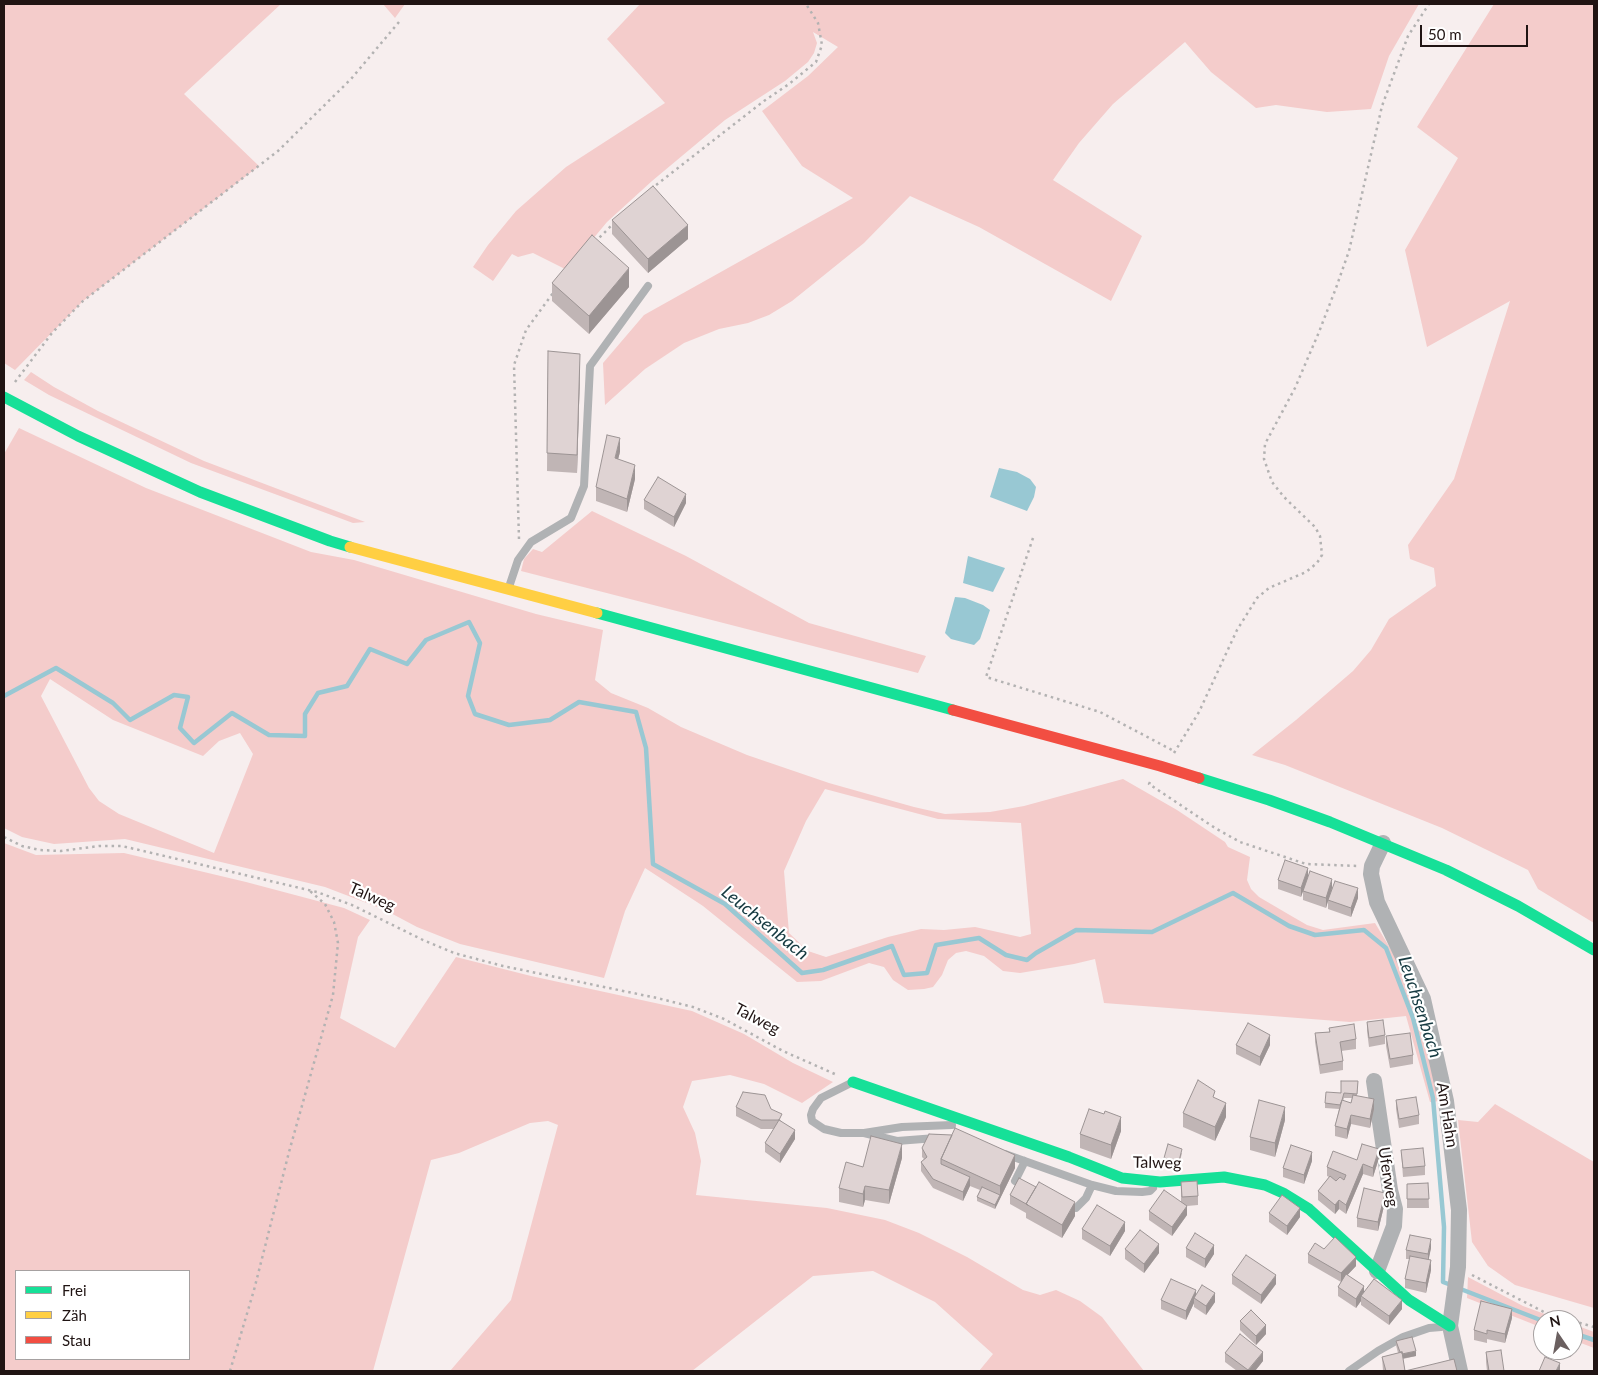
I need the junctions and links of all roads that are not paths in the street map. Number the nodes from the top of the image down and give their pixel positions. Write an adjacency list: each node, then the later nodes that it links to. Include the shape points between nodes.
1 (648, 286): 3 (lane, via 590,366 584,486 571,518 531,542 518,560)
2 (4, 397): 3 (main road, via 78,436 200,492 330,542)
3 (508, 589): 4 (main road, via 1160,766 1269,800)
4 (1382, 843): 5 (main road, via 1518,906); 18 (street, Am Hahn, via 1371,874 1377,902 1423,999 1446,1101 1458,1210 1457,1279)
5 (1594, 950)
6 (1374, 1081): 17 (street, Uferweg, via 1395,1209 1394,1226)
7 (852, 1082): 8 (main road, Talweg); 9 (lane, via 821,1098 813,1108 812,1121 824,1129 841,1133)
8 (970, 1123): 9 (lane); 13 (main road, Talweg, via 1122,1178)
9 (864, 1133): 10 (lane, via 897,1141)
10 (944, 1139)
11 (997, 1152): 12 (lane)
12 (1025, 1161): 14 (lane); 15 (lane, via 1015,1181)
13 (1160, 1182): 14 (lane, via 1150,1191 1142,1192); 17 (main road, Talweg, via 1224,1177 1265,1185 1310,1209)
14 (1092, 1186): 16 (lane, via 1076,1208)
15 (1030, 1188)
16 (1058, 1202)
17 (1377, 1271): 18 (main road, Talweg, via 1409,1300)
18 (1450, 1326): 19 (lane, via 1429,1328 1404,1337); 20 (street, Am Hahn)
19 (1349, 1371)
20 (1460, 1371)

